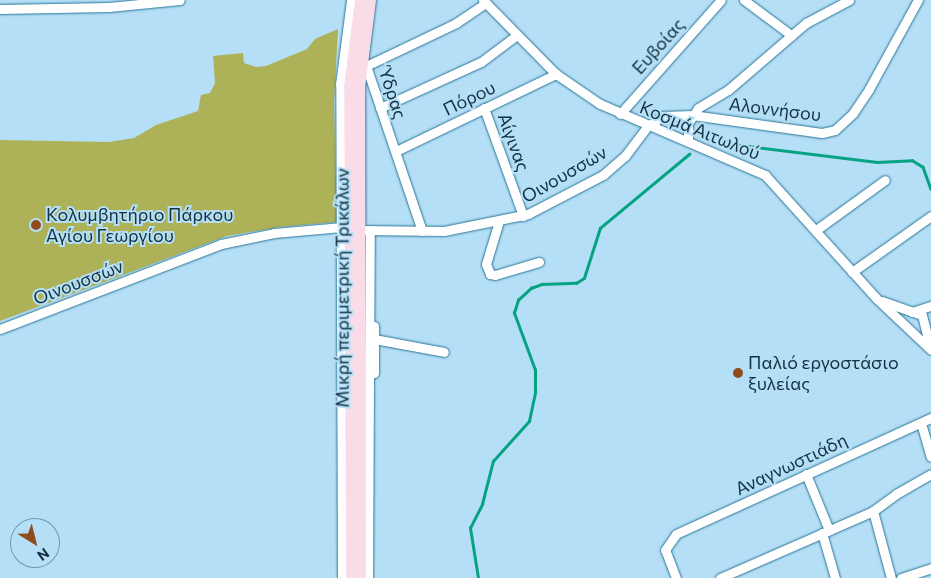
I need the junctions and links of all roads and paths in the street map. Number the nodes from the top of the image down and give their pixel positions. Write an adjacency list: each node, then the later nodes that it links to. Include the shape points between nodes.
1 (180, 0): 9 (street)
2 (351, 0): 27 (street, via 340,75)
3 (360, 0): 53 (main road, Μικρή περιμετρική Τρικάλων, via 349,87)
4 (370, 0): 29 (main road, Μικρή περιμετρική Τρικάλων, via 359,67)
5 (721, 0): 18 (street, Ευβοίας)
6 (744, 0): 13 (street)
7 (849, 0): 13 (street)
8 (918, 0): 19 (street, Αλοννήσου, via 869,89 835,130 810,132)
9 (156, 1): 11 (street)
10 (484, 1): 14 (street, Κοσμά Αιτωλού); 16 (street, Ύδρας, via 456,24 366,66)
11 (108, 4): 12 (street)
12 (0, 9)
13 (790, 35): 19 (street, via 728,90)
14 (517, 36): 15 (street, Κοσμά Αιτωλού); 16 (street, via 481,62)
15 (556, 74): 17 (street, Πόρου); 18 (street, Κοσμά Αιτωλού)
16 (380, 108): 22 (street, Ύδρας)
17 (484, 108): 22 (street, Πόρου); 24 (street, Αίγινας)
18 (620, 114): 20 (street, Κοσμά Αιτωλού)
19 (692, 115): 20 (street, Αλοννήσου, via 663,116); 21 (street)
20 (648, 126): 21 (street, Κοσμά Αιτωλού); 24 (street, Οινουσσών, via 625,156 603,175)
21 (688, 140): 28 (street, Κοσμά Αιτωλού, via 765,175)
22 (396, 151): 30 (street, Ύδρας)
23 (885, 180): 28 (street)
24 (523, 216): 26 (street, Οινουσσών)
25 (931, 216): 32 (street)
26 (499, 221): 30 (street, Οινουσσών, via 444,231); 31 (street, via 486,264 490,274)
27 (342, 227): 39 (street, Οινουσσών, via 262,234 213,246 116,287); 52 (street)
28 (816, 230): 32 (street, Κοσμά Αιτωλού)
29 (368, 231): 30 (street, Οινουσσών); 40 (street); 54 (main road, Μικρή περιμετρική Τρικάλων); 55 (street)
30 (422, 231)
31 (539, 262)
32 (852, 272): 33 (street, Κοσμά Αιτωλού)
33 (877, 300): 35 (street); 38 (street, Κοσμά Αιτωλού)
34 (931, 306): 35 (street)
35 (913, 311): 37 (street, via 922,315); 38 (street, via 905,316)
36 (931, 315): 37 (street)
37 (924, 324): 38 (street, via 918,331); 41 (street)
38 (906, 328): 41 (street, Κοσμά Αιτωλού)
39 (0, 329)
40 (374, 339): 42 (street); 43 (street)
41 (931, 350)
42 (444, 352)
43 (374, 373)
44 (931, 418): 45 (street, Αναγνωστιάδη)
45 (921, 423): 46 (street); 47 (street, Αναγνωστιάδη)
46 (931, 457)
47 (806, 474): 50 (street); 56 (street, Αναγνωστιάδη, via 676,534 667,544 667,556)
48 (931, 474): 49 (street)
49 (873, 511): 50 (street); 59 (street)
50 (826, 532): 57 (street); 58 (street)
51 (931, 568): 60 (street)
52 (342, 578)
53 (351, 578)
54 (360, 578)
55 (368, 578)
56 (676, 578)
57 (720, 578)
58 (835, 578)
59 (891, 578)
60 (901, 578)

